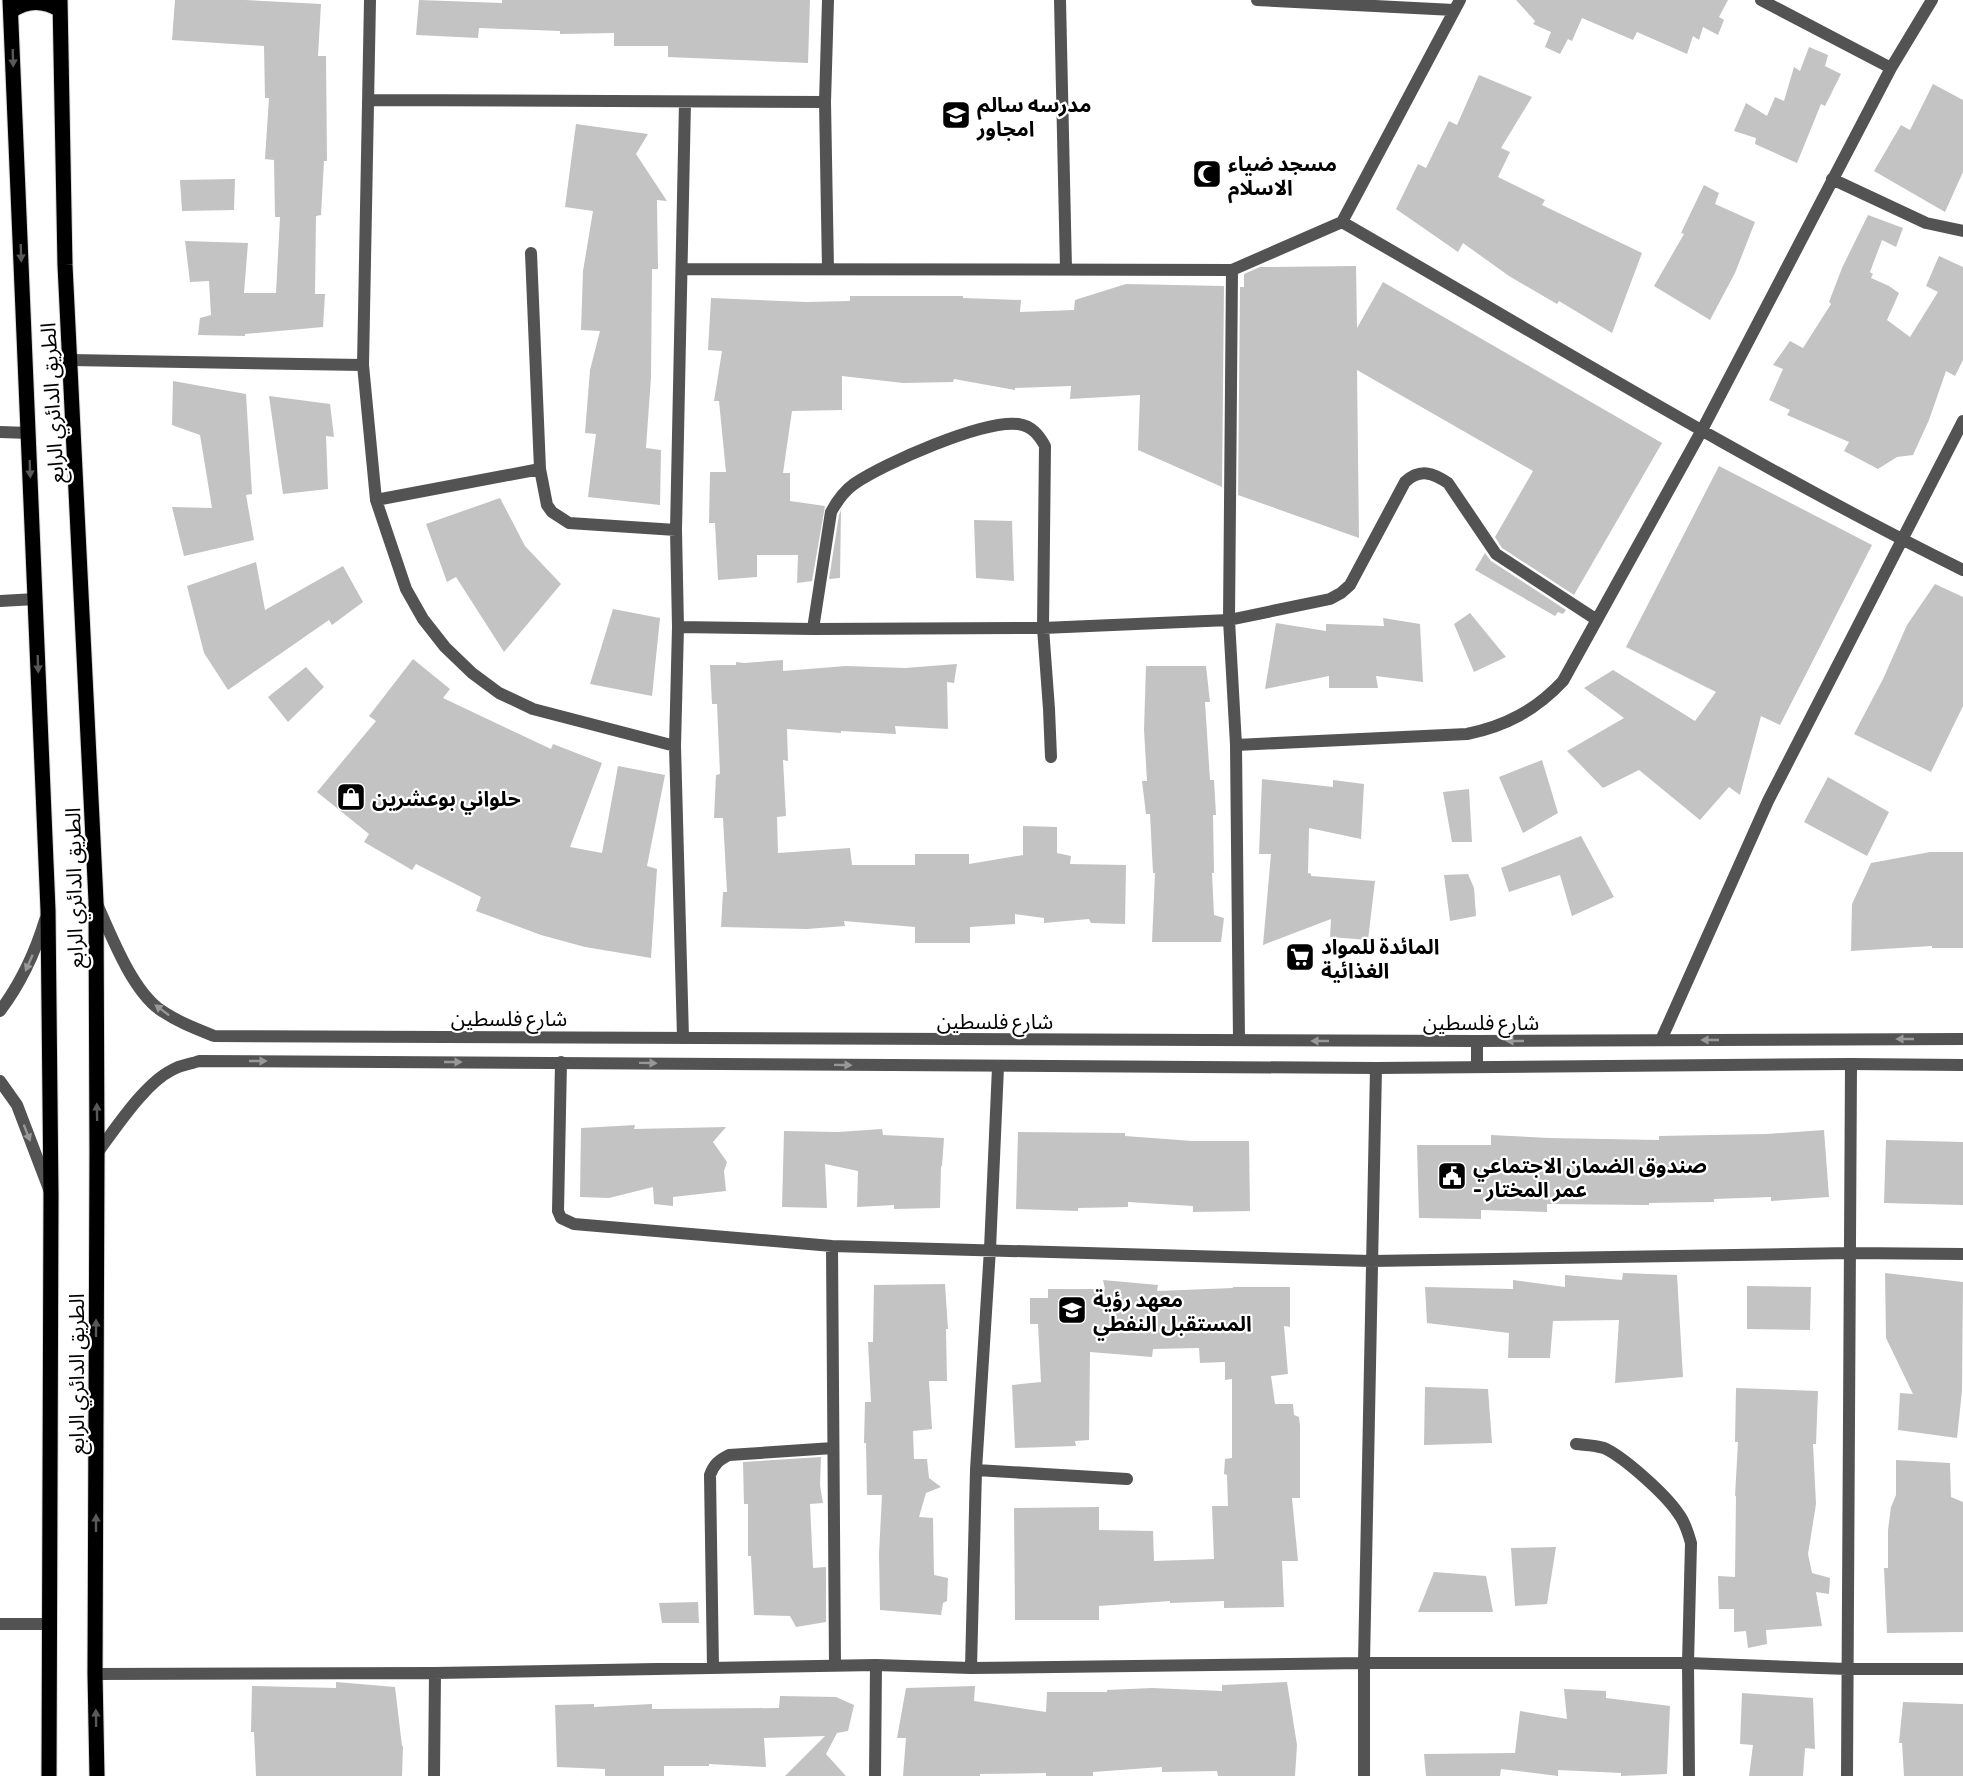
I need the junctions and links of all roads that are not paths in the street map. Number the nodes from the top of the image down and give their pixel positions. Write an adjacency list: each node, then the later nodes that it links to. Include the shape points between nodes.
1 (370, 0): 12 (street)
2 (828, 0): 14 (street)
3 (1060, 0): 21 (street)
4 (1257, 0): 7 (street)
5 (1761, 0): 11 (street)
6 (1932, 0): 11 (street)
7 (1392, 4): 9 (street)
8 (60, 5): 10 (main road, via 36,1); 23 (main road, الطريق الدائري الرابع)
9 (1457, 5): 16 (street)
10 (11, 6): 28 (main road, الطريق الدائري الرابع, one-way to 28)
11 (1892, 68): 15 (street)
12 (368, 100): 13 (street); 24 (street)
13 (685, 102): 14 (street); 19 (street)
14 (825, 102): 20 (street)
15 (1832, 179): 17 (street, via 1926,224); 26 (street)
16 (1342, 222): 22 (street); 26 (street)
17 (1963, 231)
18 (531, 253): 29 (street)
19 (682, 269): 20 (street); 31 (street)
20 (828, 269): 21 (street)
21 (1066, 269): 22 (street)
22 (1232, 270): 36 (street)
23 (70, 360): 24 (street); 44 (main road, الطريق الدائري الرابع)
24 (363, 365): 30 (street)
25 (1963, 421): 32 (street)
26 (1702, 430): 32 (street); 37 (street)
27 (0, 432): 28 (street)
28 (29, 433): 34 (main road, الطريق الدائري الرابع, one-way to 34)
29 (540, 469): 30 (street); 31 (street, via 547,505 569,523)
30 (376, 500): 42 (street, via 406,589 445,647 472,673 499,693 533,709)
31 (676, 530): 38 (street)
32 (1902, 540): 33 (street); 50 (street, via 1768,801)
33 (1963, 570)
34 (36, 599): 35 (street); 45 (main road, الطريق الدائري الرابع, one-way to 45)
35 (0, 601)
36 (1229, 620): 37 (street, via 1330,599 1341,593 1359,570 1406,482 1419,473 1437,476 1448,483 1491,549 1505,561); 39 (street); 41 (street)
37 (1597, 620): 41 (street, via 1563,681 1550,695 1533,709 1488,730)
38 (678, 627): 40 (street); 42 (street)
39 (1043, 628): 40 (street); 40 (street, via 1045,446 1029,428 1000,424 890,463 841,495 831,512); 43 (street)
40 (813, 629)
41 (1236, 745): 49 (street)
42 (675, 746): 47 (street)
43 (1051, 757)
44 (96, 901): 47 (street, شارع فلسطين, one-way to 44, via 214,1036 182,1024 156,1007 119,956); 59 (main road, الطريق الدائري الرابع, one-way to 44)
45 (48, 910): 46 (street, one-way to 46, via 25,971); 60 (main road, الطريق الدائري الرابع)
46 (0, 1011)
47 (682, 1038): 49 (street, شارع فلسطين)
48 (1963, 1039): 50 (street, شارع فلسطين, one-way to 50)
49 (1239, 1040): 51 (street, شارع فلسطين, one-way to 49)
50 (1661, 1040): 51 (street, شارع فلسطين, one-way to 51)
51 (1477, 1041): 55 (street)
52 (561, 1062): 56 (street, one-way to 56); 59 (street, one-way to 52, via 152,1085 172,1070 199,1061); 61 (street, via 561,1218 573,1224)
53 (1851, 1064): 54 (street); 55 (street); 63 (street)
54 (1963, 1065)
55 (1477, 1066): 57 (street)
56 (998, 1067): 57 (street); 62 (street)
57 (1376, 1068): 65 (street)
58 (0, 1081): 60 (street, one-way to 60, via 17,1105)
59 (97, 1154): 81 (main road, الطريق الدائري الرابع, one-way to 59)
60 (51, 1195): 71 (main road, الطريق الدائري الرابع)
61 (832, 1246): 62 (street); 67 (street)
62 (990, 1250): 65 (street); 68 (street)
63 (1850, 1253): 64 (street); 65 (street); 78 (street)
64 (1963, 1254)
65 (1371, 1261): 72 (street)
66 (1576, 1444): 73 (street, via 1601,1447 1618,1455 1662,1495 1686,1526 1691,1543)
67 (833, 1448): 75 (street); 76 (street, via 729,1455 713,1466)
68 (976, 1470): 69 (street); 77 (street)
69 (1127, 1479)
70 (0, 1624): 71 (street)
71 (50, 1624): 82 (main road, الطريق الدائري الرابع)
72 (1364, 1663): 73 (street); 77 (street); 86 (street)
73 (1688, 1663): 78 (street); 87 (street)
74 (876, 1665): 75 (street); 77 (street); 85 (street)
75 (835, 1666): 76 (street)
76 (713, 1668): 80 (street)
77 (971, 1668)
78 (1847, 1669): 79 (street); 88 (street)
79 (1963, 1669)
80 (435, 1673): 81 (street); 84 (street)
81 (95, 1674): 83 (main road, الطريق الدائري الرابع, one-way to 81)
82 (49, 1776)
83 (97, 1776)
84 (434, 1776)
85 (875, 1776)
86 (1364, 1776)
87 (1689, 1776)
88 (1847, 1776)

